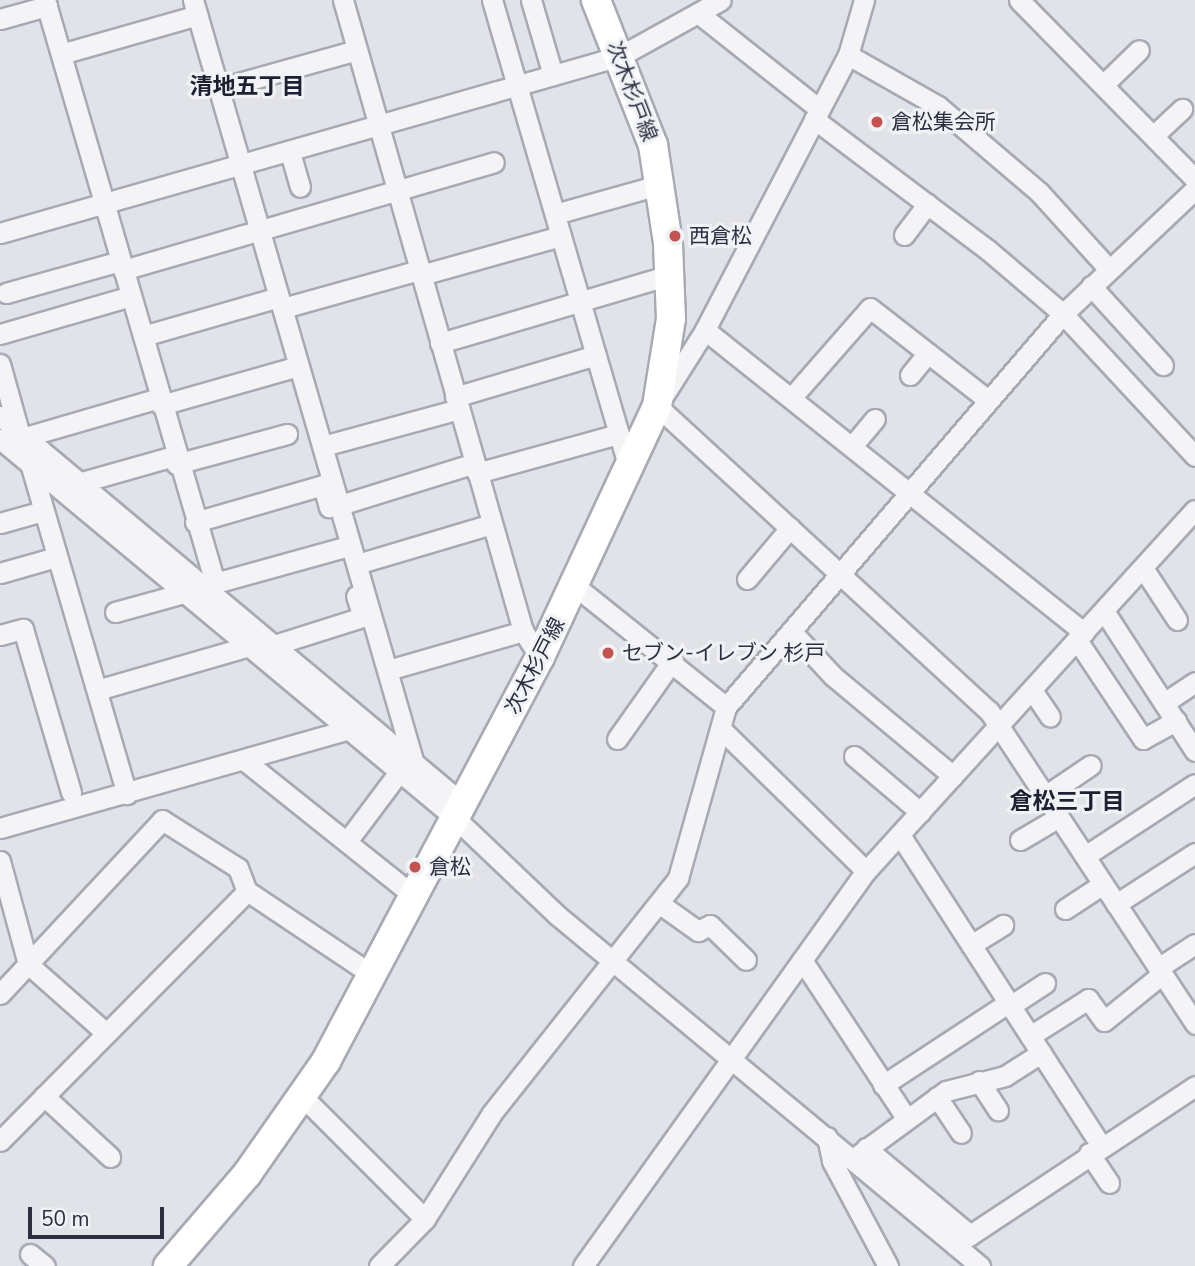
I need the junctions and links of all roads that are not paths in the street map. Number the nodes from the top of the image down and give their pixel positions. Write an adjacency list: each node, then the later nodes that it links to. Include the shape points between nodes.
1 (343, 0): 12 (street)
2 (492, 0): 18 (street)
3 (531, 0): 17 (street)
4 (596, 0): 16 (main road, 次木杉戸線)
5 (721, 0): 10 (street)
6 (864, 0): 15 (street)
7 (1019, 0): 19 (street)
8 (46, 3): 11 (street); 14 (street)
9 (195, 8): 14 (street); 20 (street)
10 (698, 13): 16 (street); 22 (street)
11 (0, 19)
12 (357, 50): 20 (street); 23 (street)
13 (1139, 50): 19 (street)
14 (61, 54): 33 (street)
15 (848, 55): 22 (street); 41 (street, via 938,106 1039,192)
16 (620, 56): 17 (street); 29 (main road, 次木杉戸線, via 653,145)
17 (553, 75): 18 (street)
18 (517, 85): 23 (street); 35 (street)
19 (1103, 85): 24 (street)
20 (220, 88): 27 (street)
21 (1182, 109): 24 (street)
22 (816, 114): 34 (street); 50 (street)
23 (379, 125): 25 (street); 31 (street)
24 (1153, 136): 28 (street)
25 (290, 152): 27 (street); 30 (street)
26 (494, 162): 31 (street)
27 (241, 166): 33 (street); 36 (street)
28 (1195, 179)
29 (659, 184): 35 (street); 43 (main road, 次木杉戸線)
30 (300, 187)
31 (397, 189): 36 (street); 42 (street)
32 (1195, 189): 41 (street)
33 (104, 204): 37 (street); 40 (street)
34 (927, 204): 38 (street); 49 (street)
35 (555, 214): 39 (street)
36 (260, 231): 40 (street); 47 (street)
37 (0, 233)
38 (904, 235)
39 (561, 236): 42 (street); 48 (street)
40 (122, 265): 45 (street); 46 (street)
41 (1108, 268): 44 (street)
42 (420, 272): 47 (street); 53 (street)
43 (670, 275): 48 (street); 64 (main road, 次木杉戸線, via 669,348)
44 (1091, 286): 49 (street); 57 (street)
45 (6, 293)
46 (131, 296): 51 (street); 52 (street)
47 (281, 302): 52 (street); 58 (street)
48 (580, 302): 53 (street); 55 (street)
49 (1063, 314): 61 (street); 72 (street)
50 (705, 330): 60 (street); 64 (street)
51 (0, 334)
52 (143, 336): 62 (street)
53 (440, 343): 63 (street)
54 (928, 354): 59 (street); 60 (street, via 870,308); 61 (street)
55 (596, 355): 63 (street); 68 (street)
56 (0, 364): 69 (street)
57 (1163, 365)
58 (299, 366): 62 (street); 71 (street)
59 (910, 375)
60 (792, 397): 70 (street)
61 (988, 400): 78 (street)
62 (160, 402): 69 (street); 73 (street)
63 (457, 403): 71 (street); 75 (street)
64 (657, 406): 76 (main road, 次木杉戸線); 85 (street)
65 (0, 416): 69 (street)
66 (875, 419): 70 (street)
67 (287, 434): 73 (street)
68 (619, 434): 75 (street); 76 (street)
69 (15, 436): 74 (street); 77 (street)
70 (853, 445): 78 (street)
71 (323, 446): 79 (street)
72 (1195, 456)
73 (175, 460): 77 (street); 82 (street)
74 (30, 463): 81 (street); 95 (street)
75 (476, 468): 79 (street); 84 (street)
76 (630, 474): 94 (main road, 次木杉戸線)
77 (82, 482): 93 (street)
78 (911, 491): 91 (street); 102 (street)
79 (340, 505): 88 (street)
80 (1195, 510): 89 (street)
81 (43, 511): 83 (street); 87 (street)
82 (195, 522): 86 (street, via 323,485); 93 (street)
83 (0, 523)
84 (492, 524): 88 (street); 99 (street)
85 (790, 528): 91 (street); 92 (street)
86 (341, 548): 93 (street); 103 (street, via 363,617)
87 (56, 557): 90 (street); 109 (street)
88 (357, 564): 107 (street)
89 (1143, 568): 96 (street); 98 (street)
90 (0, 573)
91 (841, 573): 100 (street); 115 (street)
92 (747, 579)
93 (211, 586): 103 (street)
94 (575, 586): 105 (main road, 次木杉戸線); 106 (street)
95 (184, 593): 97 (street); 104 (street)
96 (1104, 611): 102 (street); 111 (street)
97 (115, 612)
98 (1177, 620)
99 (523, 631): 105 (street); 107 (street)
100 (791, 631): 112 (street); 124 (street, via 833,676)
101 (0, 635): 126 (street, via 23,629)
102 (1080, 636): 110 (street); 114 (street, via 1143,738)
103 (274, 645): 123 (street)
104 (249, 646): 109 (street); 117 (street)
105 (540, 657): 129 (main road, 次木杉戸線)
106 (673, 660): 112 (street); 118 (street)
107 (388, 670): 123 (street)
108 (1195, 682): 111 (street)
109 (97, 690): 127 (street)
110 (1032, 690): 113 (street); 115 (street)
111 (1164, 703): 114 (street)
112 (726, 707): 116 (street)
113 (1050, 717)
114 (1176, 721): 119 (street)
115 (999, 725): 124 (street); 128 (street)
116 (721, 729): 139 (street); 143 (street, via 678,878)
117 (347, 730): 121 (street); 123 (street)
118 (617, 738)
119 (1195, 751)
120 (854, 756): 130 (street)
121 (245, 761): 127 (street); 134 (street)
122 (1091, 765): 128 (street)
123 (406, 766): 129 (street); 134 (street)
124 (953, 776): 130 (street)
125 (1195, 784): 137 (street)
126 (71, 792)
127 (127, 794): 132 (street)
128 (1045, 796): 131 (street)
129 (458, 810): 142 (main road, 次木杉戸線); 152 (street)
130 (920, 812): 133 (street)
131 (1059, 817): 135 (street); 137 (street)
132 (0, 828)
133 (900, 835): 139 (street); 149 (street)
134 (348, 840): 142 (street)
135 (1020, 840)
136 (1195, 853): 144 (street)
137 (1085, 856): 140 (street)
138 (0, 861): 145 (street)
139 (866, 872): 151 (street)
140 (1103, 884): 144 (street); 146 (street)
141 (247, 891): 153 (street, via 238,869 173,822 162,820); 155 (street); 160 (street)
142 (413, 894): 155 (main road, 次木杉戸線)
143 (660, 904): 150 (street, via 698,931 710,925); 152 (street)
144 (1116, 904): 154 (street)
145 (6, 908): 153 (street)
146 (1065, 909)
147 (1003, 925): 149 (street)
148 (1195, 944): 154 (street)
149 (971, 945): 158 (street)
150 (746, 960)
151 (802, 960): 162 (street); 164 (street)
152 (614, 962): 162 (street); 178 (street, via 492,1113)
153 (28, 964): 157 (street); 160 (street)
154 (1160, 971): 159 (street); 161 (street, via 1104,1021 1088,999)
155 (371, 974): 167 (main road, 次木杉戸線)
156 (1045, 983): 158 (street)
157 (0, 994)
158 (1009, 1004): 161 (street); 164 (street)
159 (1195, 1024)
160 (106, 1033): 166 (street)
161 (1036, 1045): 163 (street, via 1005,1076); 174 (street)
162 (732, 1057): 173 (street); 182 (street)
163 (979, 1081): 168 (street); 169 (street)
164 (883, 1085): 170 (street)
165 (1195, 1086): 174 (street)
166 (44, 1096): 171 (street); 176 (street)
167 (302, 1096): 178 (street); 180 (main road, 次木杉戸線, via 247,1174)
168 (937, 1097): 170 (street); 172 (street)
169 (998, 1110)
170 (906, 1118): 175 (street)
171 (4, 1129)
172 (961, 1133)
173 (827, 1137): 175 (street); 183 (street, via 832,1161)
174 (1095, 1149): 177 (street); 179 (street)
175 (859, 1153): 179 (street)
176 (110, 1157)
177 (1110, 1183)
178 (425, 1219): 181 (street)
179 (962, 1240): 184 (street)
180 (171, 1265)
181 (379, 1266)
182 (583, 1266)
183 (888, 1266)
184 (980, 1266)

